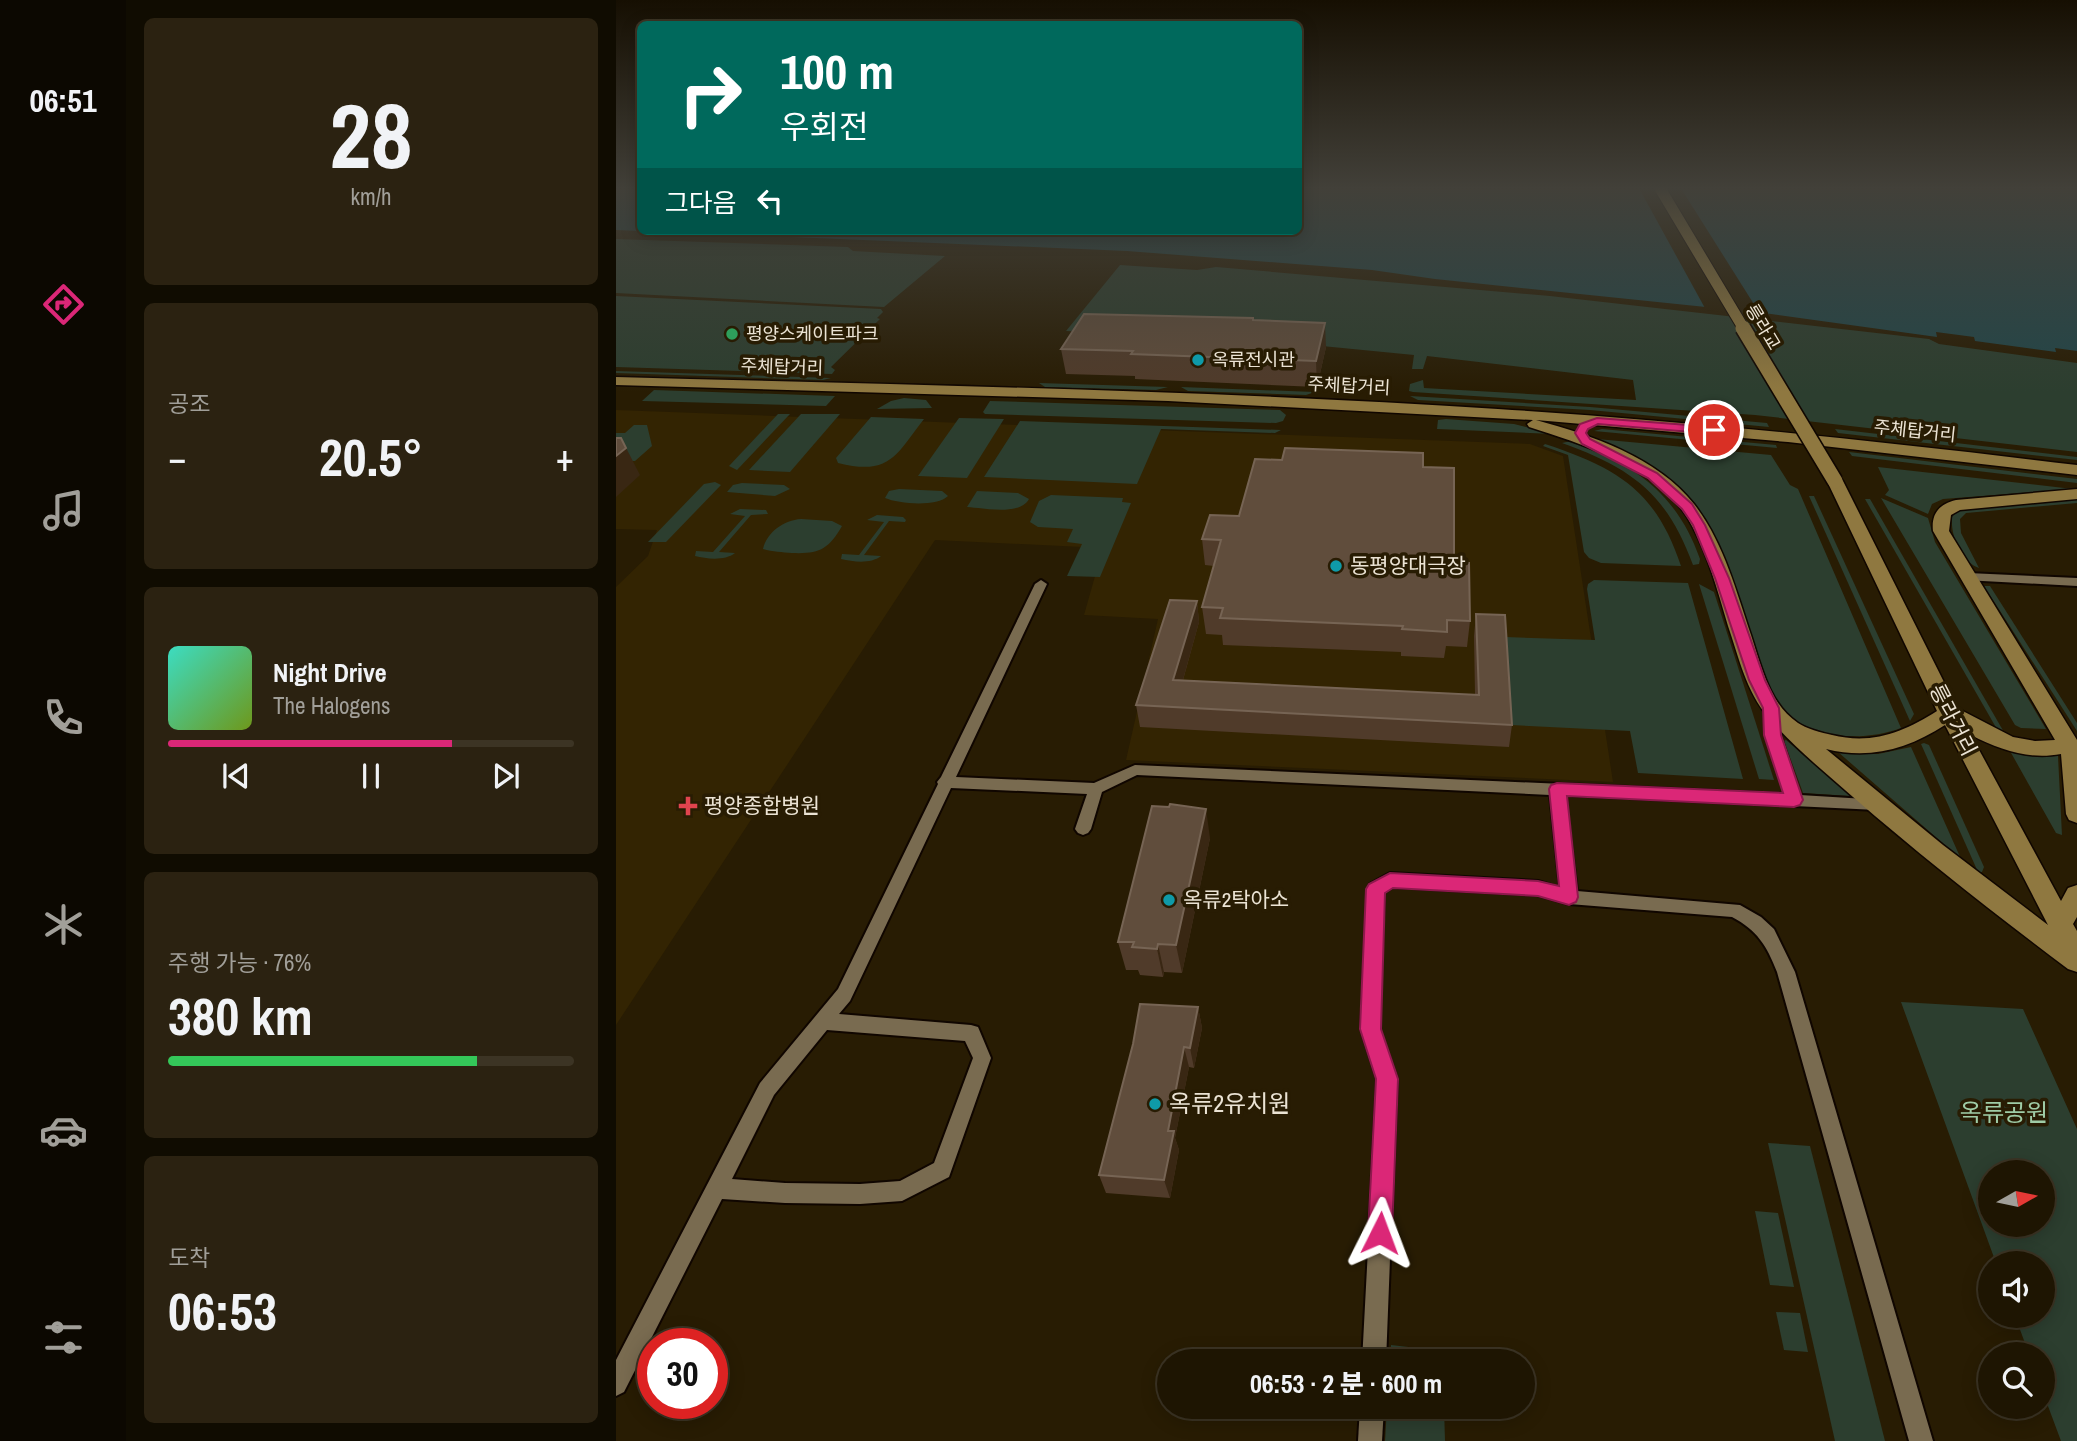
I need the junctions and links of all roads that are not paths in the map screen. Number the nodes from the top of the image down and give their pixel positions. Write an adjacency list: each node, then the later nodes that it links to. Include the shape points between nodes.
1 (1701, 257): 7 (main road, 릉라교, bridge)
2 (616, 381): 3 (main road, 주체탑거리)
3 (1499, 414): 4 (main road, 주체탑거리); 5 (main road)
4 (1597, 421): 5 (main road, via 1580,433); 6 (main road, 주체탑거리, via 1848,443)
5 (1586, 441): 12 (main road, via 1652,475 1687,506 1722,578)
6 (2077, 470)
7 (1835, 481): 13 (main road, 릉라거리)
8 (2077, 494): 9 (main road, via 1956,505 1944,511 1941,531)
9 (1968, 577): 10 (street); 15 (main road)
10 (2077, 582)
11 (1041, 584): 16 (street)
12 (1771, 708): 14 (main road); 19 (street, via 1773,735)
13 (1949, 713): 14 (main road, via 1917,734 1878,747 1835,744); 15 (main road, via 2015,747 2039,751); 25 (main road, 릉라거리)
14 (1787, 726): 20 (main road)
15 (2069, 746): 21 (main road)
16 (944, 782): 17 (street); 27 (street, via 844,995)
17 (1096, 789): 18 (street, via 1135,770); 22 (street)
18 (1557, 789): 19 (street); 24 (street)
19 (1794, 800): 20 (street)
20 (1877, 804): 26 (main road, via 1994,900)
21 (2077, 814)
22 (1083, 829)
23 (2077, 895): 25 (main road)
24 (1569, 897): 29 (street, via 1538,888 1390,880 1376,889 1370,1029 1387,1079); 33 (street, via 1734,910 1758,921 1773,939)
25 (2060, 924): 26 (main road, 릉라거리)
26 (2077, 959)
27 (823, 1021): 28 (street, via 767,1089); 28 (street, via 971,1033 982,1058 942,1170 902,1191 785,1193)
28 (716, 1188): 30 (street)
29 (1375, 1349)
30 (616, 1384)
31 (1371, 1419): 32 (street)
32 (1370, 1441)
33 (1921, 1441)

